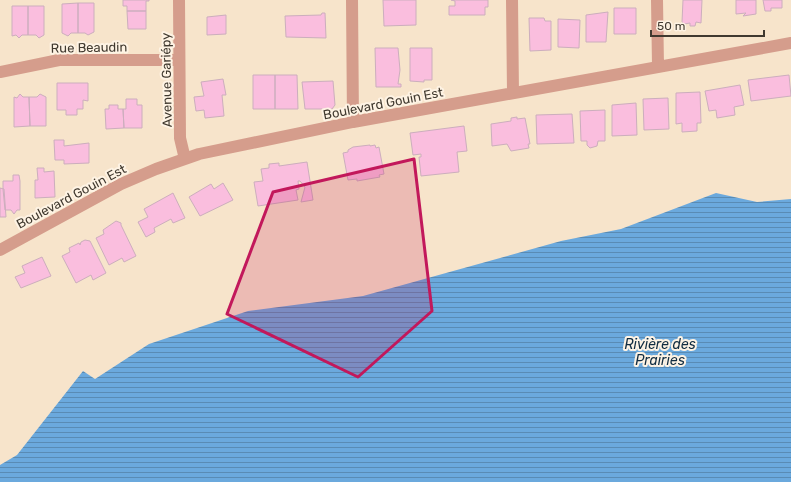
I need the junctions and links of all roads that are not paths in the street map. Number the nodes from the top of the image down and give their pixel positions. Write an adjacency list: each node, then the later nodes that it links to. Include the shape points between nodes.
1 (179, 0): 6 (street, Avenue Gariépy)
2 (352, 0): 10 (street)
3 (512, 0): 9 (street)
4 (657, 0): 7 (street)
5 (791, 43): 7 (street, Boulevard Gouin Est)
6 (179, 60): 8 (street, Rue Beaudin, via 59,60); 11 (street, Avenue Gariépy, via 180,138)
7 (658, 66): 9 (street, Boulevard Gouin Est)
8 (0, 72)
9 (513, 93): 10 (street, Boulevard Gouin Est)
10 (353, 122): 11 (street, Boulevard Gouin Est, via 220,149)
11 (185, 159): 12 (street, Boulevard Gouin Est, via 112,188)
12 (0, 250)

